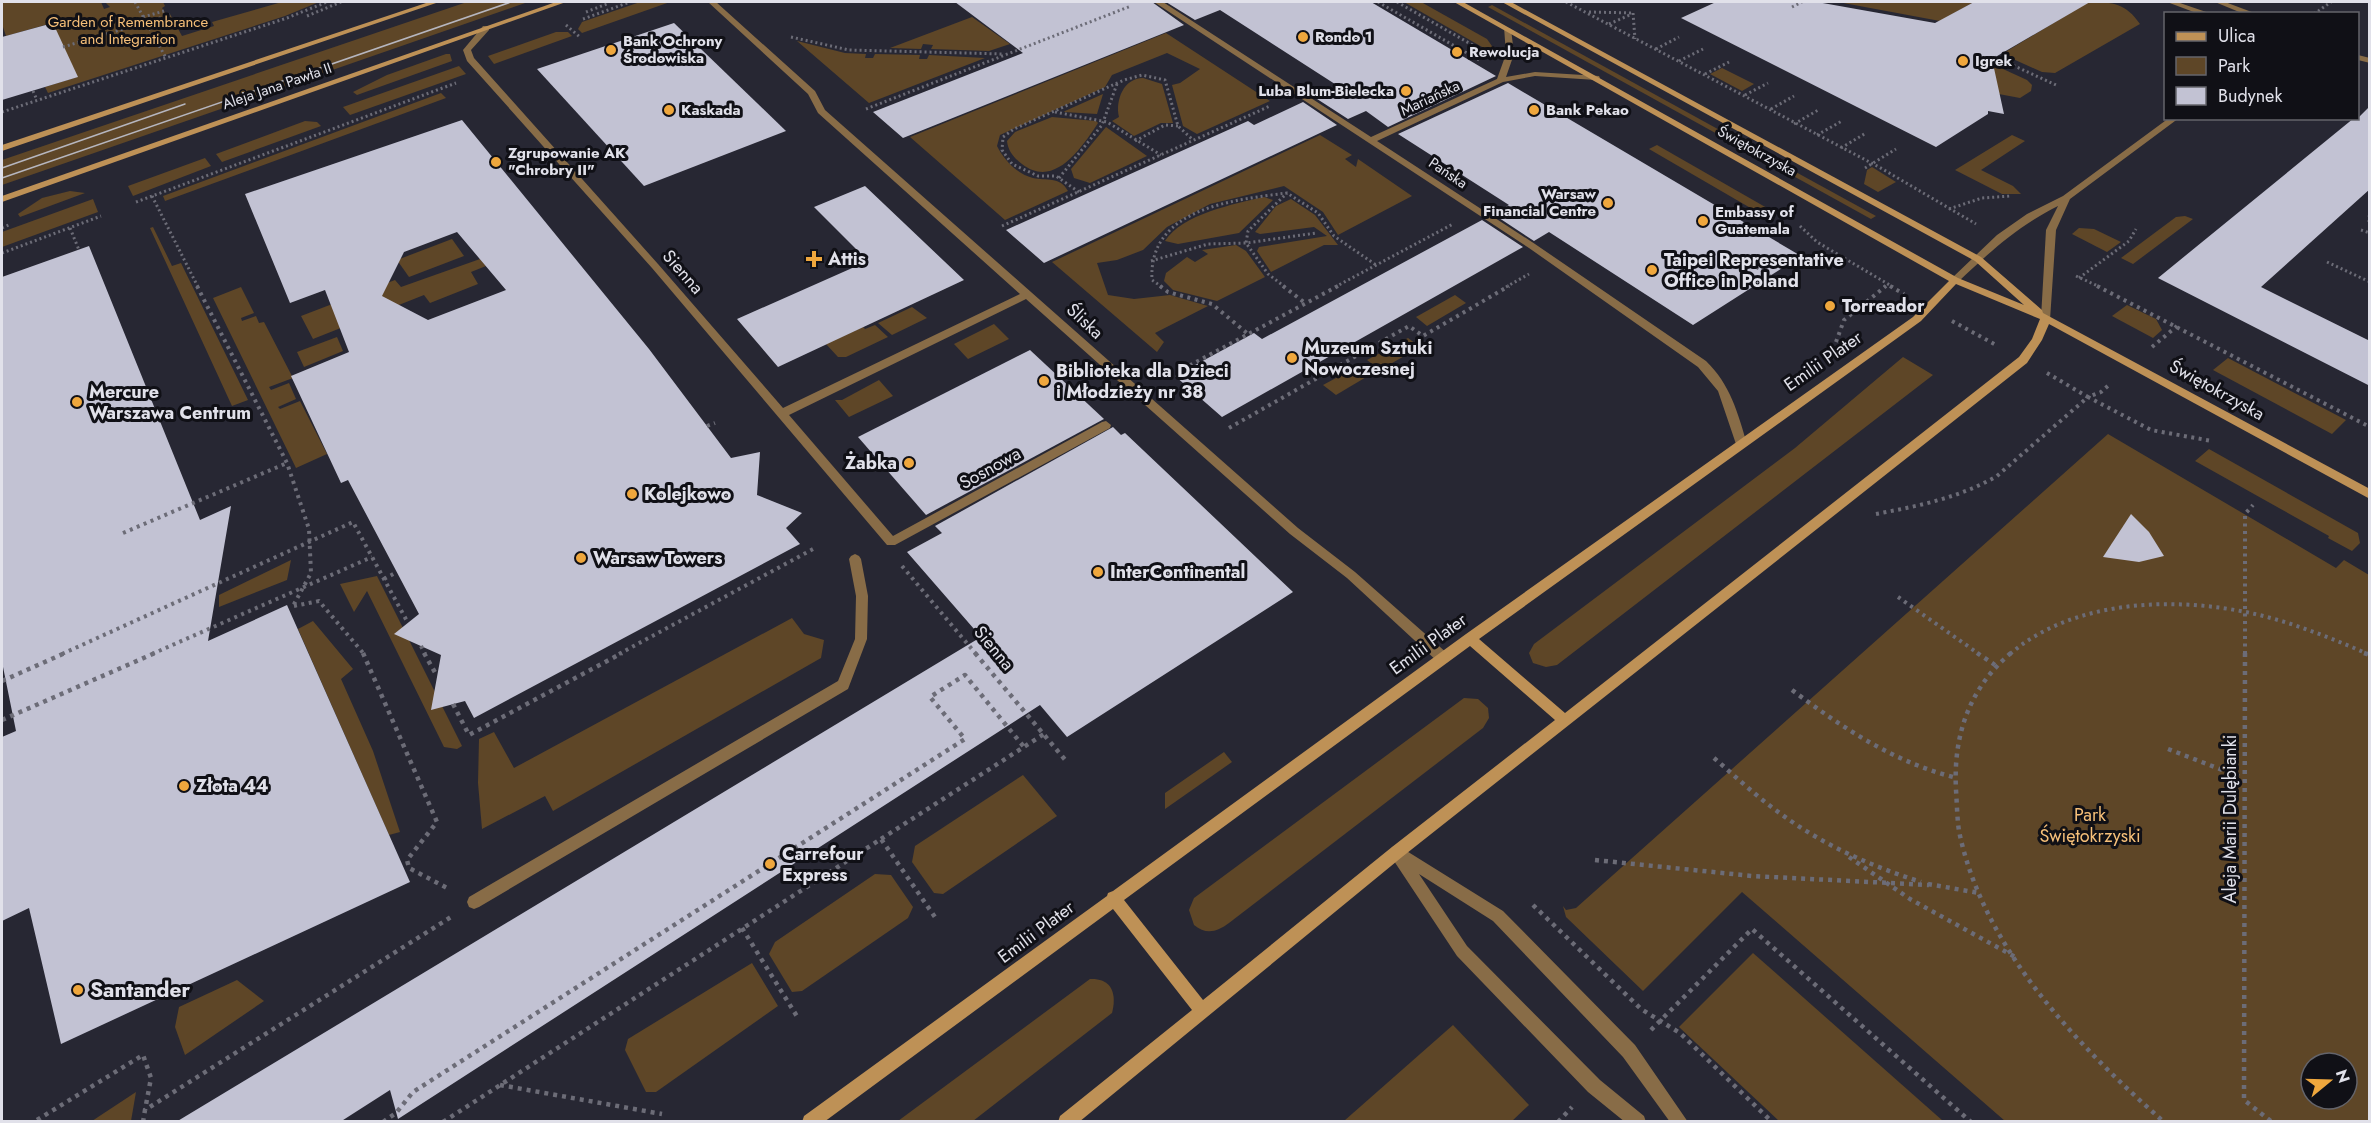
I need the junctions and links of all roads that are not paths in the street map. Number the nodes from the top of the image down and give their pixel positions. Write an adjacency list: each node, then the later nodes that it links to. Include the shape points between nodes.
1 (435, 2): 17 (street, Aleja Jana Pawła II)
2 (562, 2): 11 (street, Aleja Jana Pawła II)
3 (712, 2): 22 (street, Śliska, via 812,93 821,111)
4 (1158, 2): 16 (street, Pańska)
5 (1458, 2): 12 (street, Świętokrzyska)
6 (1506, 2): 20 (street, Świętokrzyska)
7 (2171, 2): 9 (street)
8 (2219, 2): 10 (street)
9 (2202, 12)
10 (2247, 12)
11 (486, 28): 19 (street, Aleja Jana Pawła II); 24 (street, Sienna, via 469,45 470,59)
12 (1508, 29): 13 (street, Świętokrzyska); 14 (street, via 1510,54)
13 (1596, 78): 14 (street, Mariańska, via 1535,74); 21 (street, Świętokrzyska)
14 (1501, 80): 16 (street, Mariańska)
15 (2172, 120): 18 (street, Emilii Plater)
16 (1370, 141): 26 (street, Pańska, via 1532,246 1702,364 1716,377 1725,394)
17 (2, 148)
18 (2066, 198): 20 (street, Emilii Plater, via 2022,221); 23 (street, Emilii Plater, via 2051,230)
19 (2, 199)
20 (1978, 259): 21 (street, Emilii Plater); 23 (street, Świętokrzyska)
21 (1955, 280): 23 (street, Świętokrzyska); 26 (street, Emilii Plater, via 1917,319)
22 (1029, 294): 24 (street); 31 (street, Śliska, via 1294,531 1351,575)
23 (2046, 318): 27 (street, Świętokrzyska); 32 (street, Emilii Plater, via 2023,360)
24 (781, 414): 28 (street, Sienna)
25 (1106, 425): 28 (street, Sosnowa)
26 (1741, 444): 30 (street, Emilii Plater)
27 (2370, 495)
28 (891, 542)
29 (855, 559): 35 (street, via 862,596 861,639 843,685)
30 (1470, 638): 31 (street, Emilii Plater); 32 (street)
31 (1443, 658): 34 (street, Emilii Plater)
32 (1565, 721): 33 (street, Emilii Plater)
33 (1397, 852): 36 (street, Emilii Plater); 39 (street, via 1462,951 1594,1086); 40 (street, via 1497,916 1629,1052)
34 (1113, 898): 36 (street); 37 (street, Emilii Plater)
35 (474, 902)
36 (1203, 1012): 38 (street, Emilii Plater)
37 (810, 1122)
38 (1066, 1122)
39 (1638, 1122)
40 (1680, 1122)

